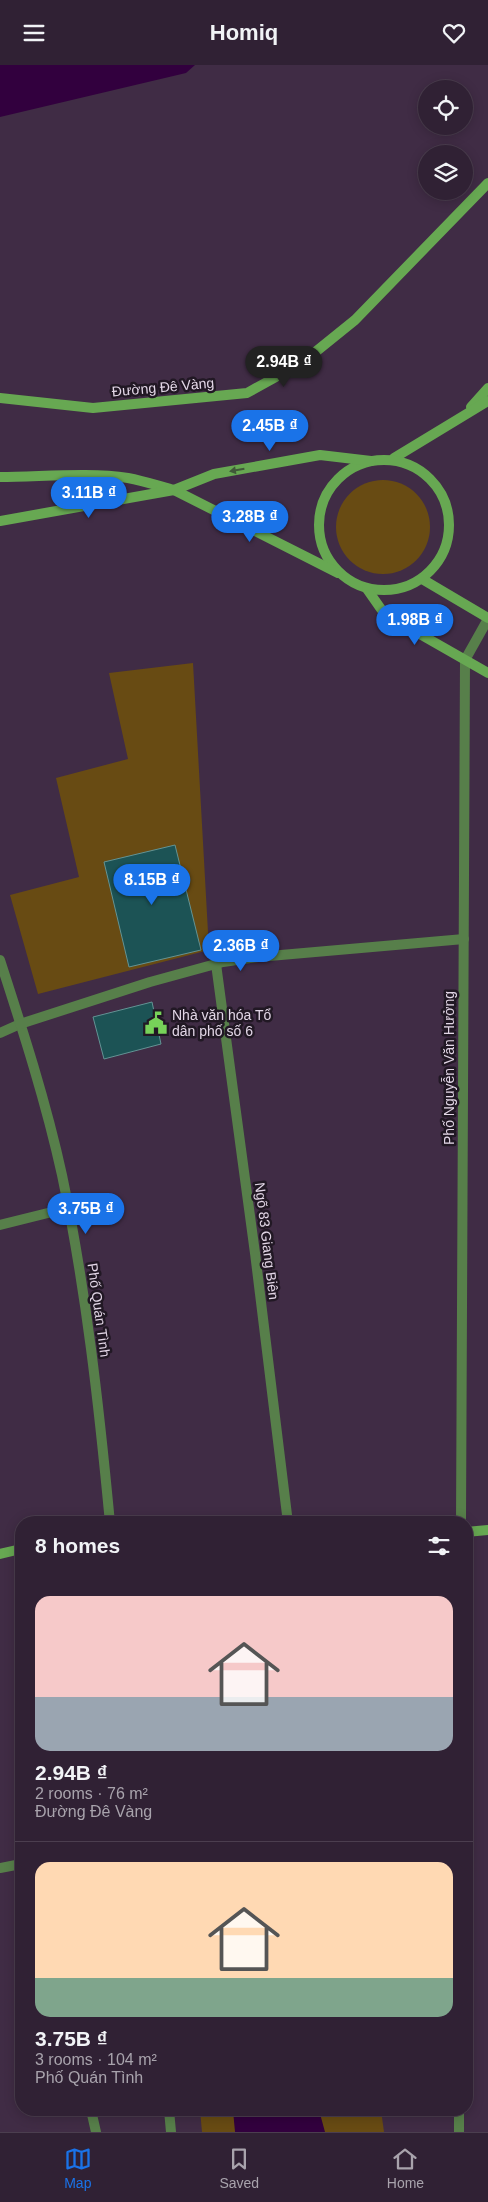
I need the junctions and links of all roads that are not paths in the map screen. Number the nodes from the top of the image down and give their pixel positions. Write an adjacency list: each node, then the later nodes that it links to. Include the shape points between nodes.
1 (488, 183): 3 (street, Đường Đê Vàng, via 354,320 304,362 247,393 93,408)
2 (488, 388): 5 (street)
3 (0, 398)
4 (488, 401): 5 (street)
5 (466, 413): 6 (street)
6 (394, 459): 7 (street); 12 (street, via 430,479 441,494 448,513 449,533 444,553)
7 (372, 461): 9 (street, one-way to 9, via 320,455 214,474); 11 (street, via 345,472 330,488 320,507 318,529 323,550)
8 (0, 477): 9 (street, via 127,478)
9 (174, 490): 10 (street); 11 (street)
10 (0, 521)
11 (338, 573): 13 (street)
12 (422, 579): 13 (street, via 402,589); 14 (street)
13 (367, 589): 15 (street, via 390,617)
14 (488, 618): 15 (street, Phố Nguyễn Văn Hưởng)
15 (465, 660): 16 (street); 17 (street, Phố Nguyễn Văn Hưởng)
16 (488, 673)
17 (464, 939): 19 (street, via 258,957); 26 (street, Phố Nguyễn Văn Hưởng)
18 (0, 960): 20 (street, Phố Quán Tình)
19 (216, 964): 20 (street); 25 (street, Ngõ 83 Giang Biên)
20 (20, 1024): 21 (street); 22 (street, Phố Quán Tình)
21 (0, 1033)
22 (68, 1208): 23 (street); 24 (street, Phố Quán Tình, via 83,1287)
23 (0, 1225)
24 (109, 1516)
25 (287, 1516)
26 (461, 1516)
27 (488, 1530): 28 (street)
28 (473, 1531)
29 (15, 1550): 30 (street)
30 (0, 1553)
31 (15, 1865): 32 (street)
32 (0, 1868)
33 (92, 2116): 36 (street)
34 (170, 2116): 37 (street)
35 (459, 2116): 38 (street)
36 (96, 2132)
37 (171, 2132)
38 (459, 2132)

